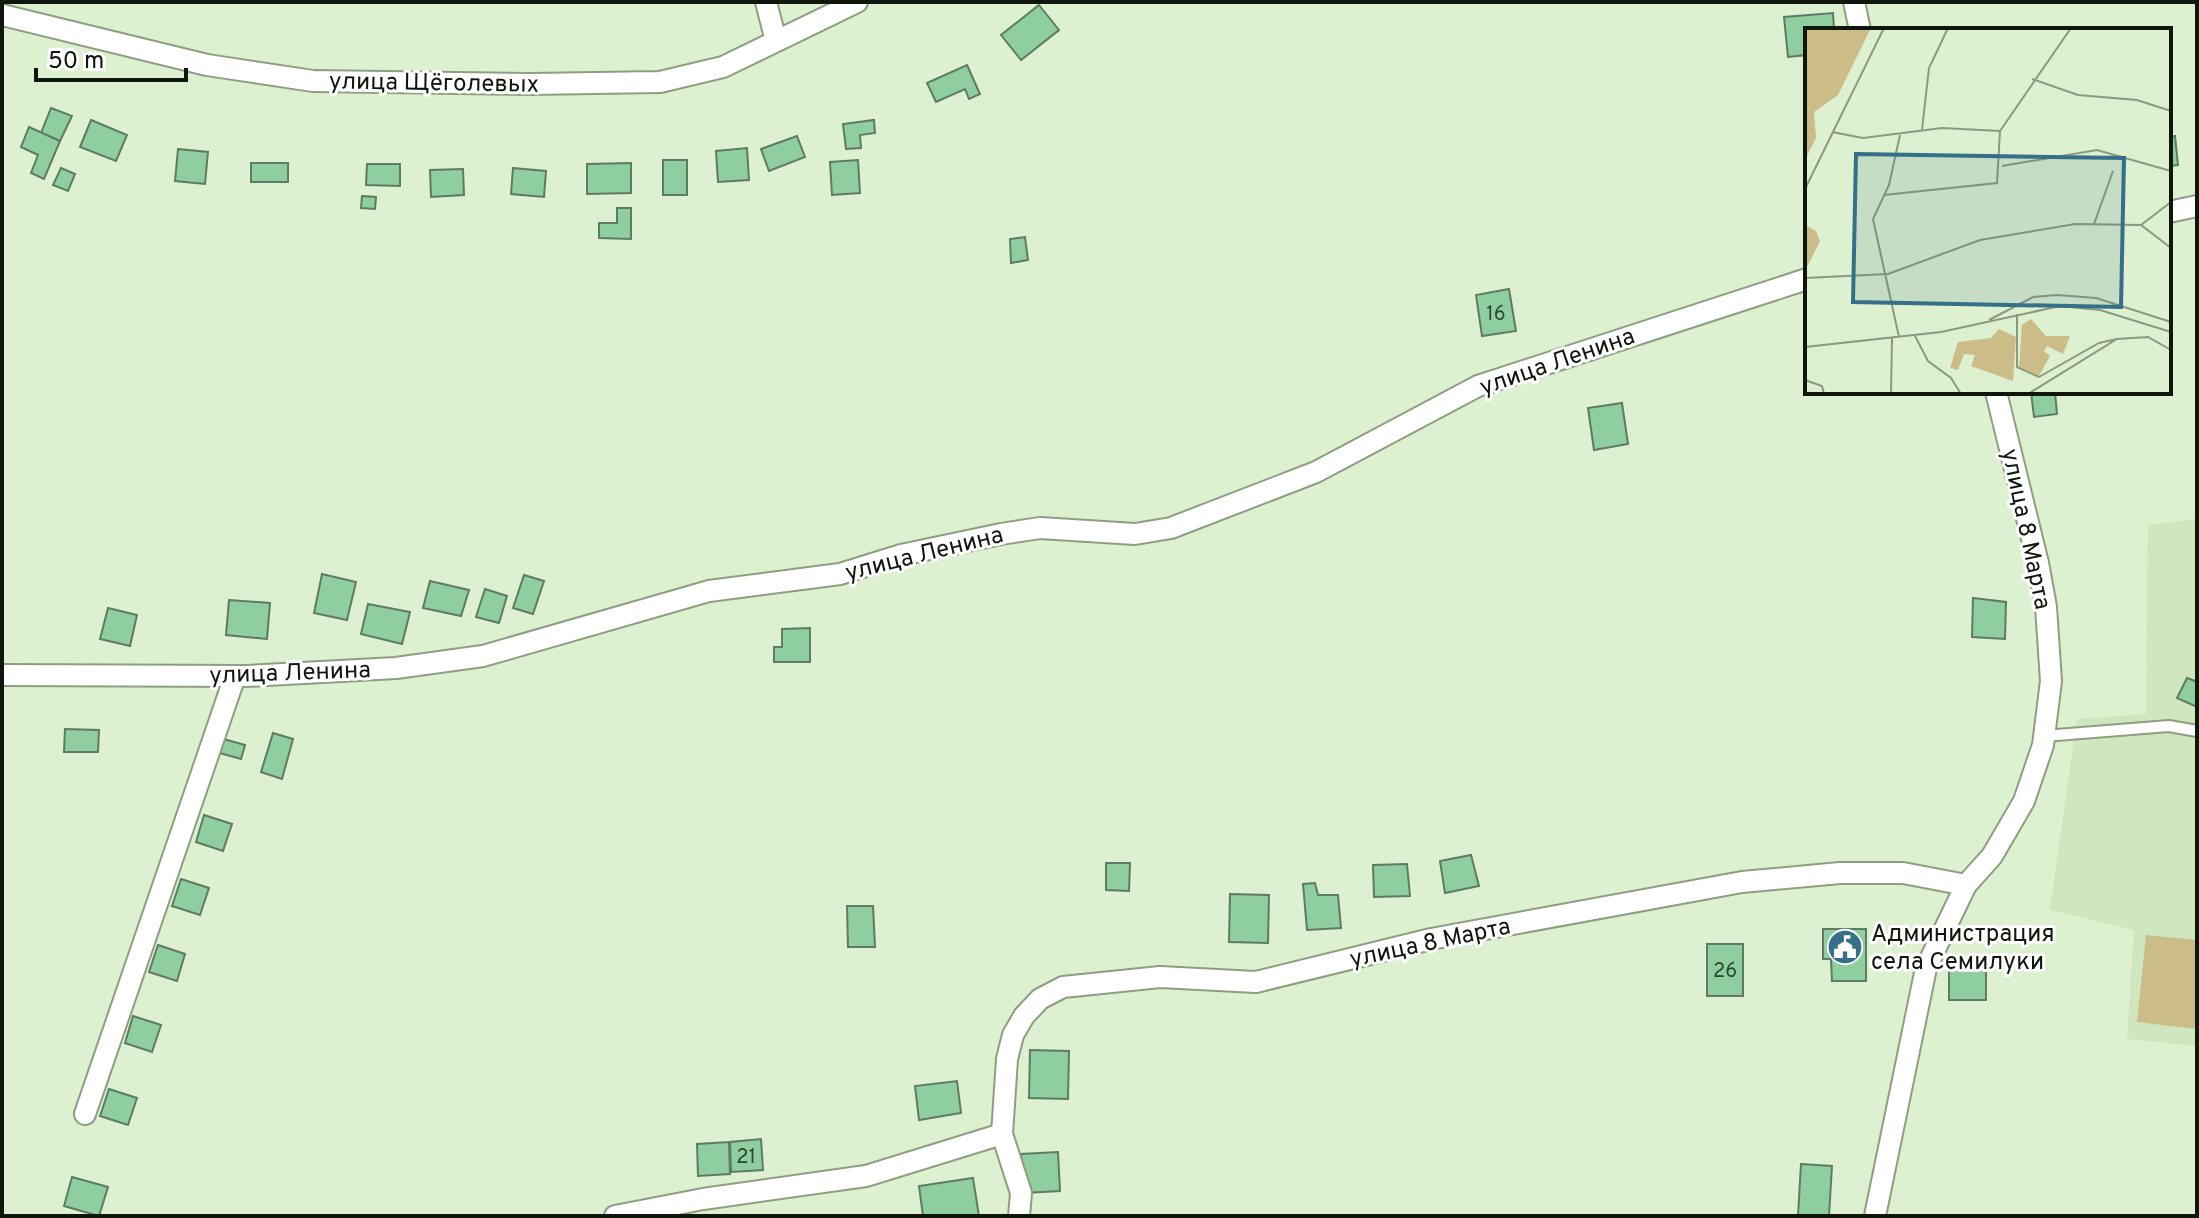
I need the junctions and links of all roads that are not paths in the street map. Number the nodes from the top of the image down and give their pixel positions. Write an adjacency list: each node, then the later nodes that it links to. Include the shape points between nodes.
1 (766, 2): 6 (street)
2 (857, 2): 6 (street, улица Щёголевых)
3 (1854, 2): 5 (street)
4 (2, 15): 6 (street, улица Щёголевых, via 207,65 313,81 660,82 723,67)
5 (1860, 28)
6 (776, 41)
7 (2197, 206): 8 (street)
8 (2171, 212)
9 (1805, 280): 12 (street, улица Ленина, via 1478,386 1316,472 1171,528 1135,534 1055,528 1001,534 840,574 709,591 483,656 396,668)
10 (1996, 394): 14 (street, улица 8 Марта, via 2046,607 2051,681)
11 (2, 675): 12 (street, улица Ленина)
12 (235, 676): 16 (street)
13 (2197, 731): 14 (lane, via 2169,726)
14 (2044, 736): 15 (street, улица 8 Марта, via 2024,801 1992,856)
15 (1966, 885): 17 (street, улица 8 Марта, via 1903,873 1742,882 1431,939 1256,982 1160,977 1063,987 1040,999 1013,1035); 20 (street, улица 8 Марта, via 1926,968)
16 (85, 1114)
17 (1002, 1134): 18 (street, via 866,1176); 19 (street, улица 8 Марта, via 1021,1193)
18 (615, 1216)
19 (1019, 1216)
20 (1875, 1216)

